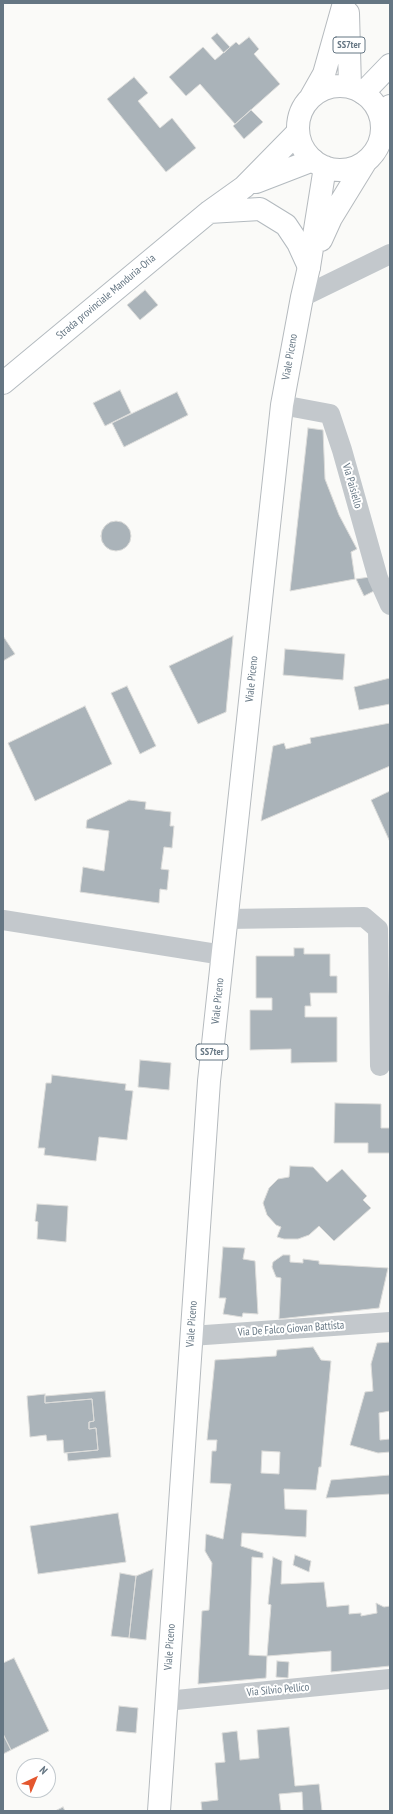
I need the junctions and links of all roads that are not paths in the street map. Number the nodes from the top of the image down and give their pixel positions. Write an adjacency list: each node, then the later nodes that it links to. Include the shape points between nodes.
1 (344, 3): 5 (main road, via 324,74)
2 (348, 3): 4 (main road, SS7ter)
3 (390, 65): 4 (main road)
4 (356, 90): 5 (main road, via 336,86 323,89); 7 (main road, via 373,102 380,115)
5 (311, 97): 8 (main road, via 298,119)
6 (390, 106): 7 (main road)
7 (382, 129): 9 (main road, via 380,141)
8 (298, 132): 10 (main road, via 305,152); 11 (main road, Strada provinciale Manduria-Oria)
9 (366, 161): 10 (main road, via 354,168 339,170); 14 (main road, Viale Piceno, via 331,218)
10 (319, 164): 11 (main road, Strada provinciale Manduria-Oria, via 282,170); 14 (main road, Viale Piceno)
11 (244, 188): 12 (main road, Strada provinciale Manduria-Oria)
12 (209, 212): 14 (main road, via 260,208 286,225 298,242); 16 (main road, Strada provinciale Manduria-Oria)
13 (390, 254): 15 (street)
14 (309, 267): 15 (main road, Viale Piceno)
15 (302, 297): 17 (main road, Viale Piceno / SS7ter)
16 (3, 383)
17 (282, 405): 18 (street, Via Paisiello, via 330,414 378,578); 19 (main road, Viale Piceno / SS7ter)
18 (390, 605)
19 (226, 919): 21 (main road, Viale Piceno / SS7ter); 22 (street, via 364,917 378,929)
20 (3, 920): 21 (street)
21 (223, 955): 24 (main road, Viale Piceno / SS7ter, via 209,1082)
22 (380, 1066)
23 (390, 1322): 24 (street, Via De Falco Giovan Battista)
24 (191, 1336): 26 (main road, Viale Piceno / SS7ter)
25 (390, 1679): 26 (street, Via Silvio Pellico)
26 (166, 1701): 27 (main road, Viale Piceno / SS7ter)
27 (159, 1811)

